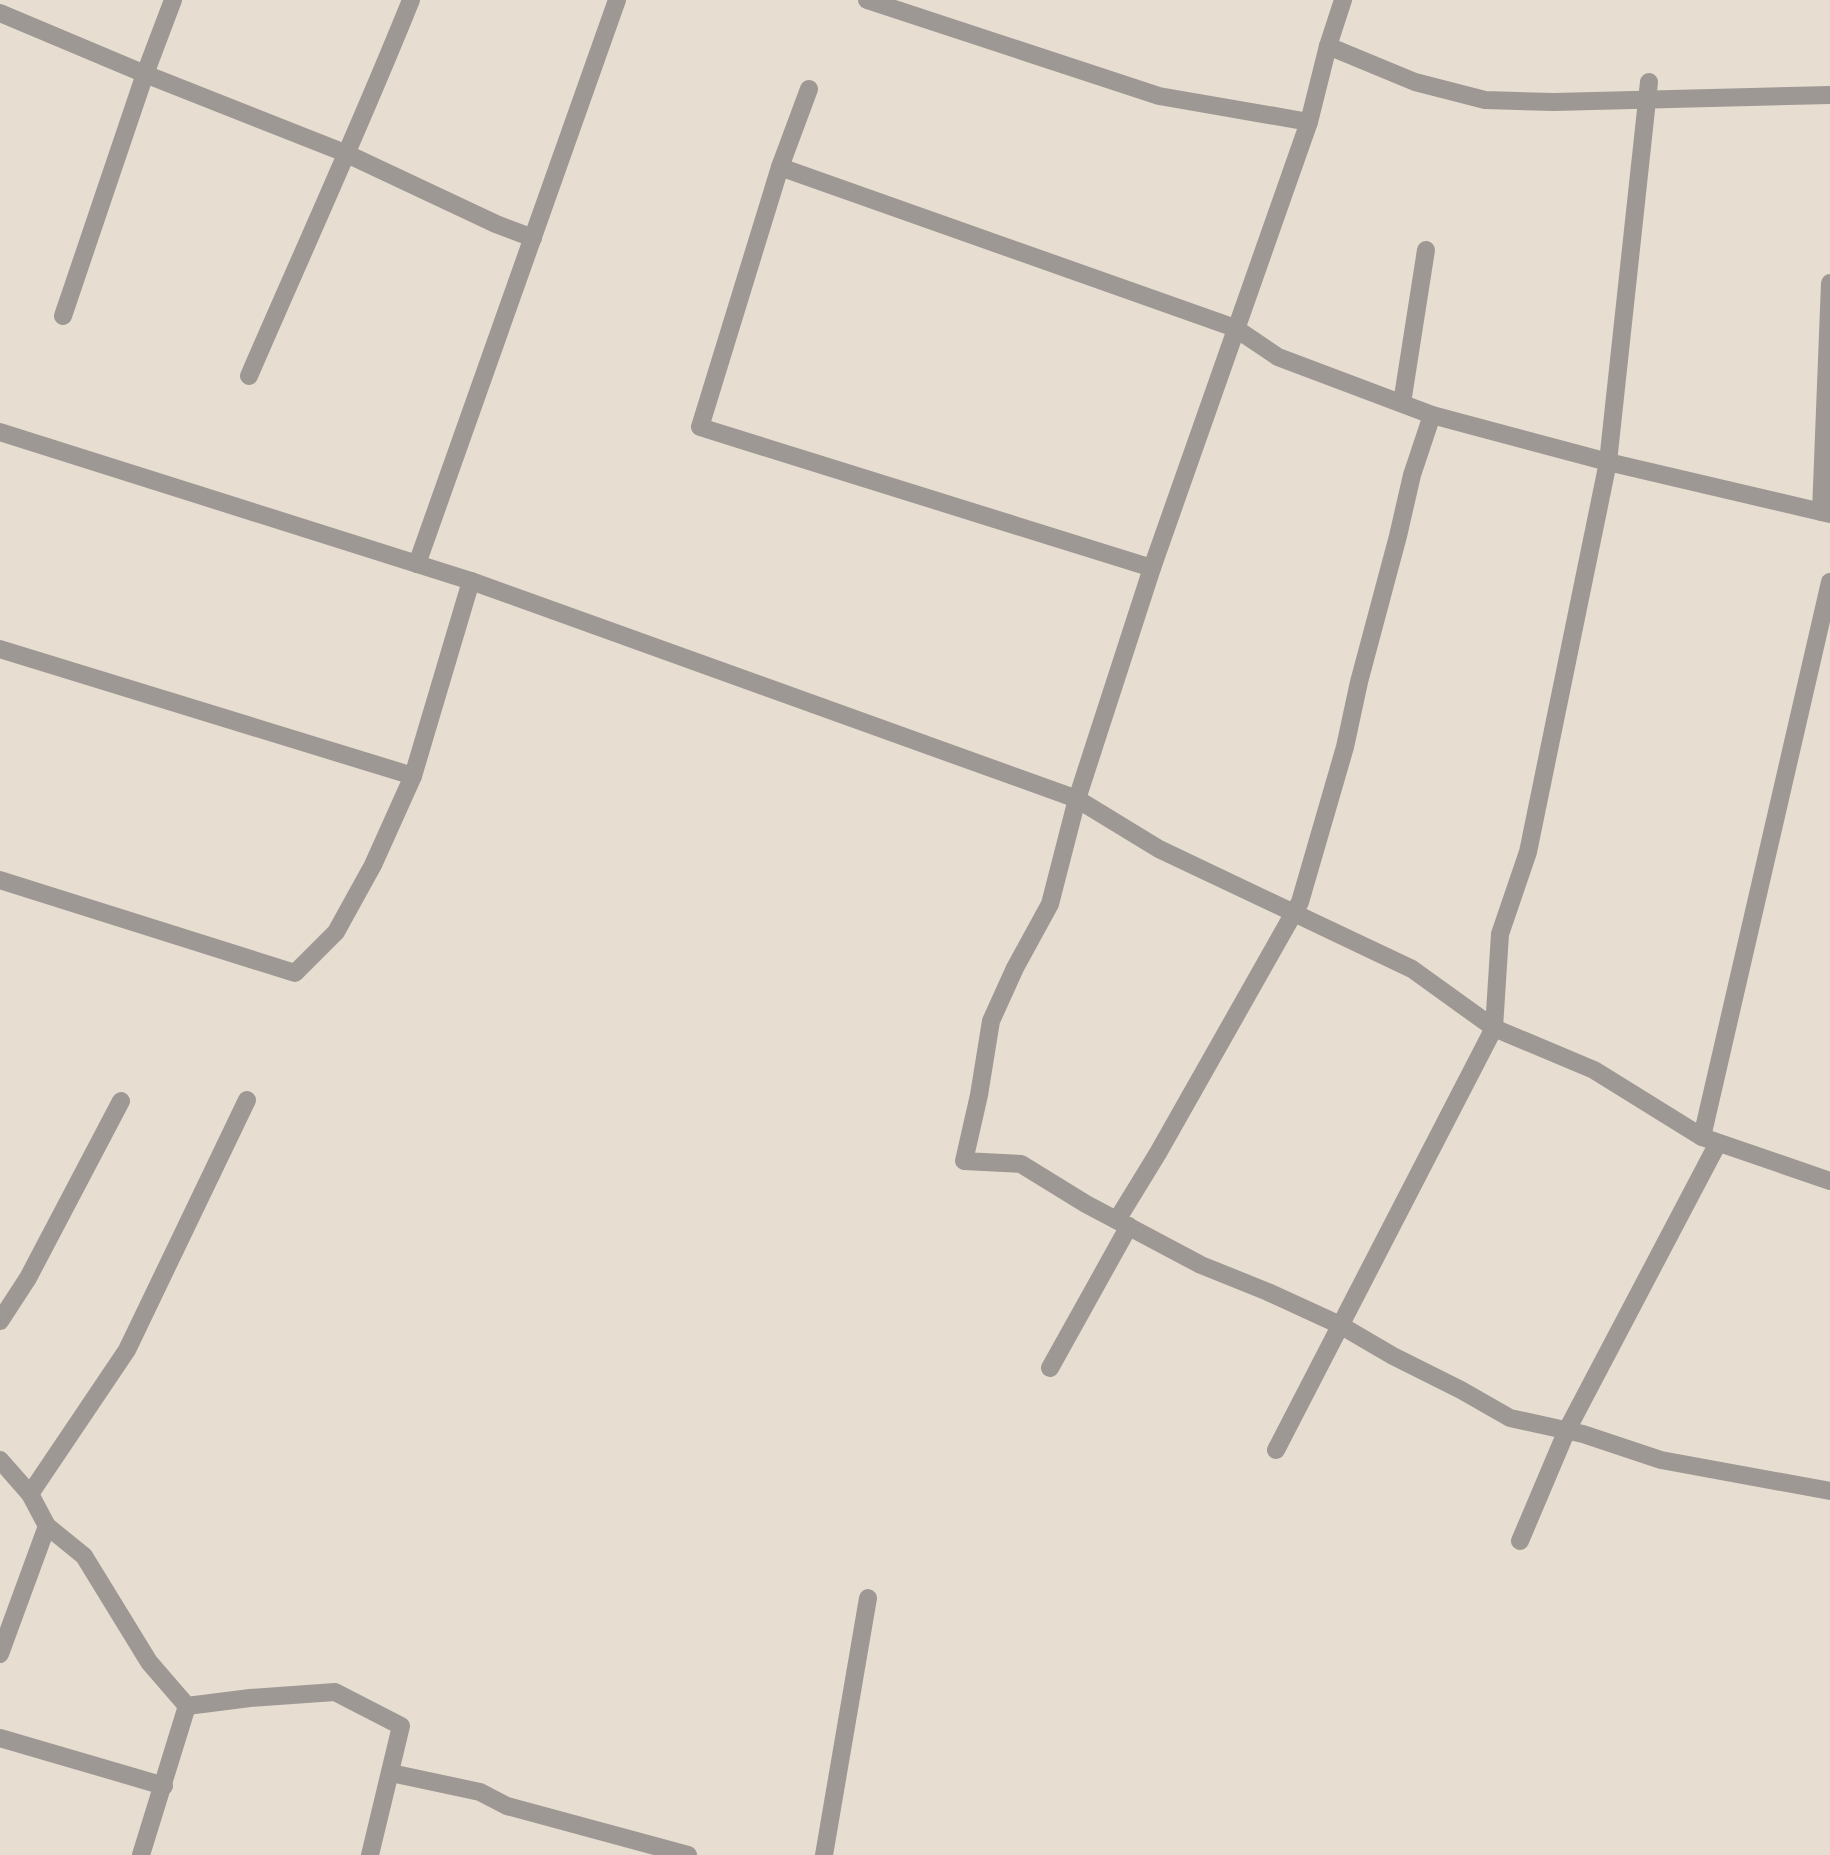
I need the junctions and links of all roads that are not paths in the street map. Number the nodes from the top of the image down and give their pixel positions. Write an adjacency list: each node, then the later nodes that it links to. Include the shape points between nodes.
1 (173, 0): 8 (street)
2 (411, 0): 13 (street)
3 (617, 0): 15 (street)
4 (867, 0): 12 (street, via 1159,96)
5 (1343, 0): 7 (street)
6 (0, 13): 8 (street)
7 (1328, 46): 10 (street, via 1415,82 1485,100 1554,102); 12 (street)
8 (146, 74): 13 (street); 18 (street)
9 (809, 89): 14 (street)
10 (1648, 91): 11 (street); 24 (street)
11 (1830, 95)
12 (1309, 122): 19 (street)
13 (345, 153): 15 (street); 20 (street)
14 (780, 168): 19 (street); 27 (street, via 700,427)
15 (533, 238): 26 (street)
16 (1426, 250): 21 (street)
17 (1830, 283): 25 (street)
18 (63, 316)
19 (1235, 328): 21 (street, via 1278,357); 27 (street)
20 (249, 376)
21 (1402, 403): 22 (street)
22 (1432, 415): 24 (street); 34 (street, via 1412,475 1345,747)
23 (0, 432): 26 (street)
24 (1608, 462): 25 (street); 35 (street, via 1528,852 1500,934)
25 (1826, 513)
26 (417, 564): 28 (street)
27 (1152, 568): 32 (street)
28 (471, 581): 31 (street); 32 (street)
29 (1830, 582): 38 (street)
30 (0, 649): 31 (street)
31 (413, 776): 33 (street, via 374,865 336,932 295,973)
32 (1077, 800): 34 (street, via 1159,849); 40 (street, via 1050,904 991,1022 964,1161 1021,1164)
33 (0, 880)
34 (1294, 913): 35 (street, via 1412,969); 40 (street, via 1158,1153)
35 (1494, 1028): 38 (street, via 1594,1070); 42 (street)
36 (247, 1100): 48 (street, via 128,1350)
37 (121, 1101): 41 (street, via 28,1278)
38 (1710, 1140): 39 (street); 44 (street)
39 (1830, 1182)
40 (1123, 1223): 42 (street, via 1201,1265); 43 (street)
41 (0, 1321)
42 (1340, 1325): 44 (street, via 1510,1418); 45 (street)
43 (1050, 1368)
44 (1567, 1430): 47 (street, via 1661,1460); 50 (street)
45 (1276, 1450)
46 (0, 1460): 48 (street)
47 (1830, 1491)
48 (30, 1494): 49 (street)
49 (47, 1526): 52 (street); 53 (street, via 84,1556 149,1662)
50 (1520, 1541)
51 (868, 1598): 57 (street)
52 (0, 1654)
53 (187, 1707): 55 (street, via 335,1692 401,1726); 56 (street)
54 (0, 1738): 56 (street)
55 (391, 1773): 59 (street); 60 (street, via 480,1792 507,1806)
56 (164, 1786): 58 (street)
57 (826, 1854)
58 (141, 1855)
59 (370, 1855)
60 (688, 1855)

